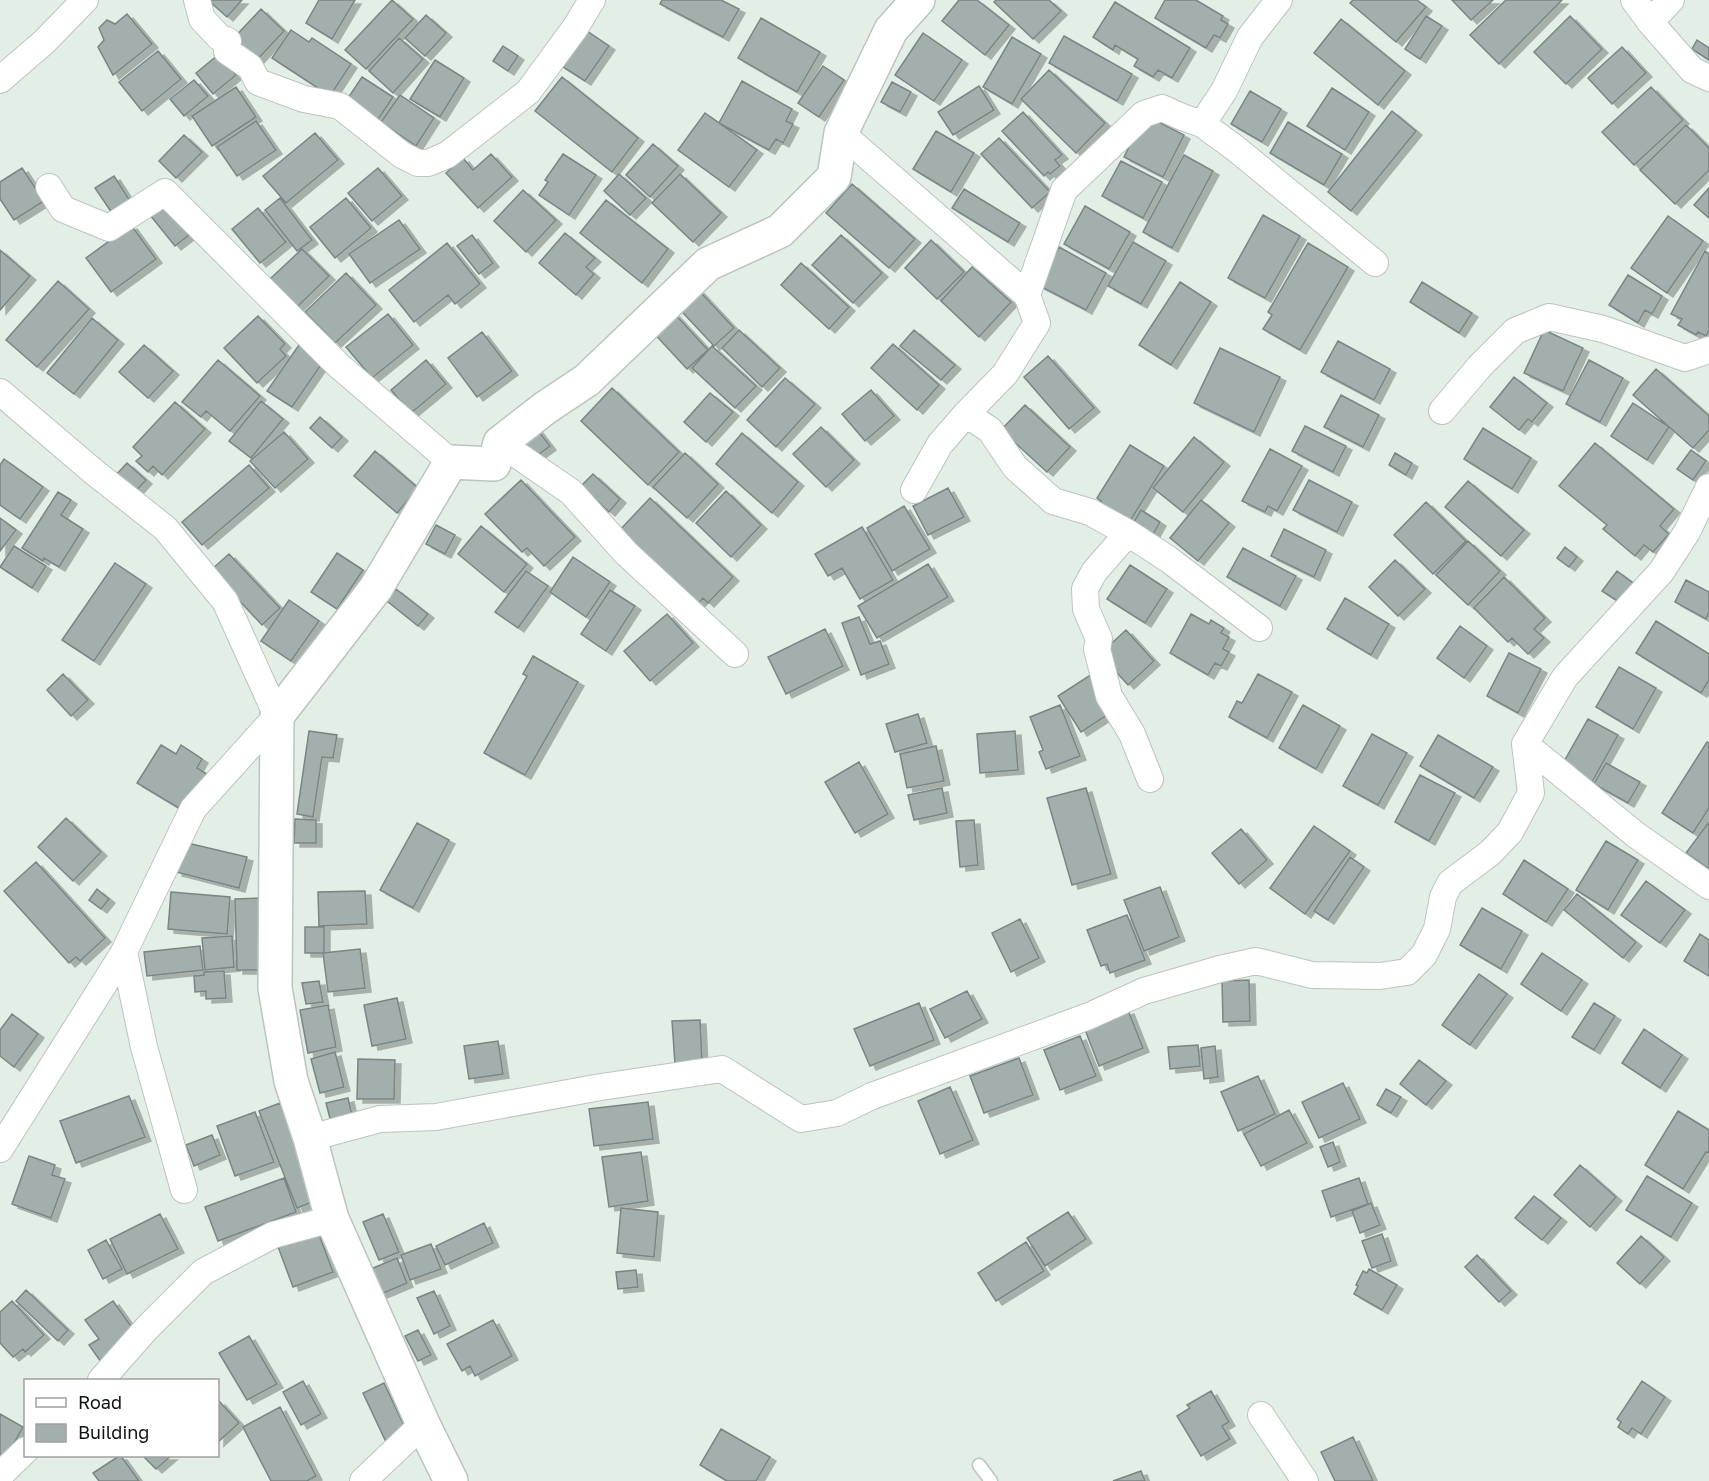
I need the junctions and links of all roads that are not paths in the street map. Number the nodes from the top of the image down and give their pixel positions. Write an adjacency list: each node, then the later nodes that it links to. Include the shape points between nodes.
1 (85, 0): 10 (street)
2 (197, 0): 3 (street, via 202,20 228,41 227,51 250,67 258,82 304,99 340,106 402,155 428,163 447,155 528,92)
3 (592, 0)
4 (918, 0): 12 (street, via 891,30)
5 (1279, 0): 11 (street, via 1250,37 1224,92)
6 (1634, 0): 8 (street)
7 (1671, 0): 8 (street)
8 (1650, 22): 9 (street, via 1692,70)
9 (1709, 78)
10 (0, 80)
11 (1202, 124): 14 (street); 15 (street, via 1162,108 1144,114 1064,190)
12 (841, 133): 15 (street); 20 (street, via 834,177 780,231 708,264 587,380)
13 (49, 187): 21 (street, via 63,209 109,228 165,192 338,365)
14 (1375, 263)
15 (1027, 295): 19 (street, via 1037,323 1005,374)
16 (1709, 350): 18 (street, via 1685,358 1603,329 1549,316 1515,331)
17 (0, 392): 27 (street, via 165,528 225,601)
18 (1442, 411)
19 (966, 414): 23 (street, via 940,444); 24 (street, via 990,430 1015,467 1053,501 1090,512)
20 (500, 443): 21 (street, via 494,464); 26 (street, via 571,492 626,553)
21 (451, 462): 27 (street, via 376,588)
22 (1709, 487): 28 (street, via 1661,572 1565,677)
23 (914, 490)
24 (1128, 533): 25 (street); 29 (street, via 1094,572 1085,589 1086,609 1099,639 1097,649 1109,696 1132,734)
25 (1259, 628)
26 (735, 654)
27 (277, 716): 31 (street, via 193,809); 32 (street, via 275,988 291,1081)
28 (1525, 744): 30 (street, via 1636,835); 32 (street, via 1531,793 1510,832 1490,853 1450,883 1437,929 1424,955 1407,972 1380,976 1312,975 1256,961 1220,969 1144,991 837,1113 801,1119 722,1069 436,1117 380,1119)
29 (1150, 778)
30 (1709, 886)
31 (124, 952): 33 (street); 34 (street, via 144,1047)
32 (310, 1138): 35 (street)
33 (0, 1149)
34 (184, 1190)
35 (332, 1219): 36 (street, via 273,1235 203,1272); 38 (street)
36 (102, 1379)
37 (1261, 1415): 45 (street)
38 (423, 1424): 42 (street); 43 (street)
39 (24, 1452): 41 (street)
40 (979, 1466): 44 (lane)
41 (0, 1475)
42 (363, 1481)
43 (451, 1481)
44 (991, 1481)
45 (1305, 1481)

